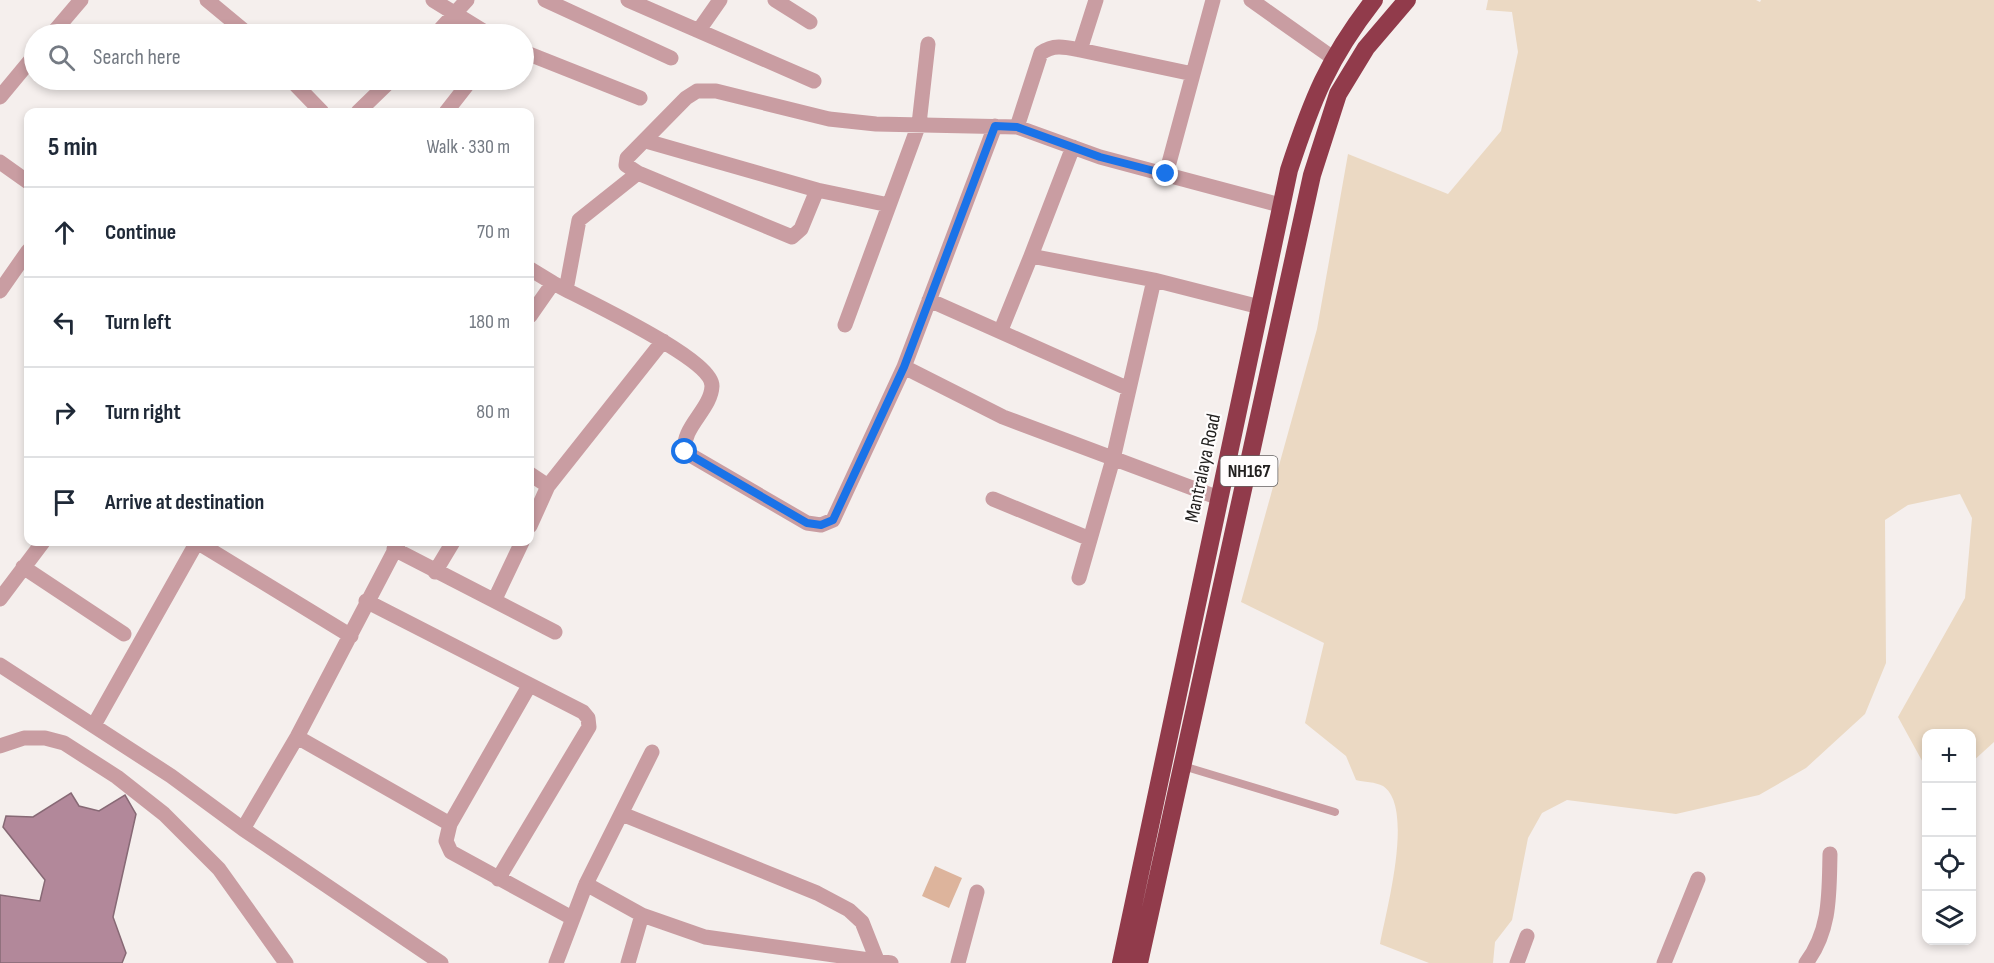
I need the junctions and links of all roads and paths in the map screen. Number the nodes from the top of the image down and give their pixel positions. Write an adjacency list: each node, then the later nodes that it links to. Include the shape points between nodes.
1 (81, 0): 16 (street)
2 (207, 0): 17 (street)
3 (433, 0): 14 (street)
4 (466, 0): 14 (street)
5 (544, 0): 24 (street)
6 (628, 0): 20 (street)
7 (720, 0): 20 (street)
8 (775, 0): 15 (street)
9 (1096, 0): 22 (street)
10 (1213, 0): 27 (street)
11 (1251, 0): 25 (street)
12 (1374, 0): 25 (highway, Mantralaya Road / NH167)
13 (1407, 0): 92 (highway, NH167, via 1366,48 1338,94 1312,175)
14 (456, 15): 18 (street); 19 (street)
15 (810, 22)
16 (61, 24)
17 (236, 24)
18 (447, 24)
19 (471, 24)
20 (699, 30): 28 (street)
21 (928, 44): 37 (street)
22 (1080, 50): 27 (street); 39 (street, via 1062,46 1041,52)
23 (534, 56): 33 (street)
24 (671, 58)
25 (1333, 58): 48 (highway, Mantralaya Road / NH167, via 1306,119)
26 (24, 68): 32 (street)
27 (1193, 74): 44 (street)
28 (814, 81)
29 (301, 90): 34 (street)
30 (381, 90): 35 (street)
31 (463, 90): 36 (street)
32 (0, 97)
33 (640, 98)
34 (318, 108)
35 (362, 108)
36 (449, 108)
37 (919, 124): 38 (street); 40 (street, via 829,119 716,91 697,91); 47 (street)
38 (995, 126): 39 (street); 55 (street)
39 (1017, 127): 41 (street)
40 (646, 141): 43 (street, via 627,158 626,165); 46 (street)
41 (1073, 147): 44 (street); 49 (street)
42 (0, 162): 45 (street)
43 (638, 173): 46 (street, via 792,237 801,229); 53 (street, via 579,220)
44 (1166, 174): 48 (street)
45 (24, 179)
46 (817, 190): 47 (street)
47 (889, 205): 58 (street)
48 (1280, 205): 56 (highway, Mantralaya Road / NH167)
49 (1031, 256): 52 (street); 59 (street)
50 (24, 257): 54 (street)
51 (534, 271): 53 (street)
52 (1154, 280): 56 (street); 62 (street)
53 (559, 286): 57 (street); 60 (street)
54 (0, 291)
55 (929, 300): 59 (street); 61 (street)
56 (1260, 307): 66 (highway, Mantralaya Road / NH167)
57 (534, 312)
58 (845, 325)
59 (1001, 330): 62 (street)
60 (663, 341): 61 (street, via 706,371 711,379 712,390 683,441 685,452 807,523 821,525 833,520); 65 (street)
61 (904, 367): 63 (street, via 1003,417)
62 (1129, 389): 63 (street)
63 (1113, 459): 66 (street); 69 (street)
64 (534, 477): 65 (street)
65 (548, 486): 68 (street)
66 (1219, 498): 111 (highway, Mantralaya Road / NH167)
67 (993, 499): 69 (street)
68 (534, 517)
69 (1090, 539): 79 (street)
70 (41, 546): 77 (street)
71 (195, 546): 88 (street)
72 (204, 546): 85 (street)
73 (396, 546): 82 (street)
74 (398, 546): 78 (street)
75 (451, 546): 78 (street)
76 (520, 546): 81 (street)
77 (23, 567): 80 (street); 84 (street)
78 (435, 572): 81 (street)
79 (1079, 578)
80 (0, 599)
81 (495, 599): 83 (street)
82 (366, 601): 85 (street); 87 (street)
83 (555, 632)
84 (124, 634)
85 (351, 636): 89 (street)
86 (0, 665): 88 (street)
87 (529, 686): 95 (street); 98 (street, via 583,712 589,727)
88 (94, 725): 96 (street)
89 (297, 737): 95 (street); 96 (street)
90 (0, 746): 106 (street, via 24,738 64,743 117,777 164,814 219,869)
91 (652, 752): 94 (street)
92 (1183, 766): 93 (lane); 112 (highway, NH167)
93 (1335, 812)
94 (622, 814): 100 (street); 105 (street, via 817,893 849,910 862,922)
95 (450, 824): 98 (street, via 446,841 451,852)
96 (243, 829): 107 (street)
97 (1830, 854): 115 (street, via 1829,911 1818,947)
98 (498, 879): 103 (street)
99 (1698, 879): 114 (street)
100 (586, 884): 102 (street); 103 (street)
101 (977, 892): 110 (street)
102 (642, 915): 105 (street, via 713,938); 109 (street)
103 (572, 918): 108 (street)
104 (1527, 936): 113 (street)
105 (884, 961)
106 (286, 963)
107 (441, 963)
108 (556, 963)
109 (628, 963)
110 (958, 963)
111 (1121, 963)
112 (1139, 963)
113 (1517, 963)
114 (1664, 963)
115 (1806, 963)

